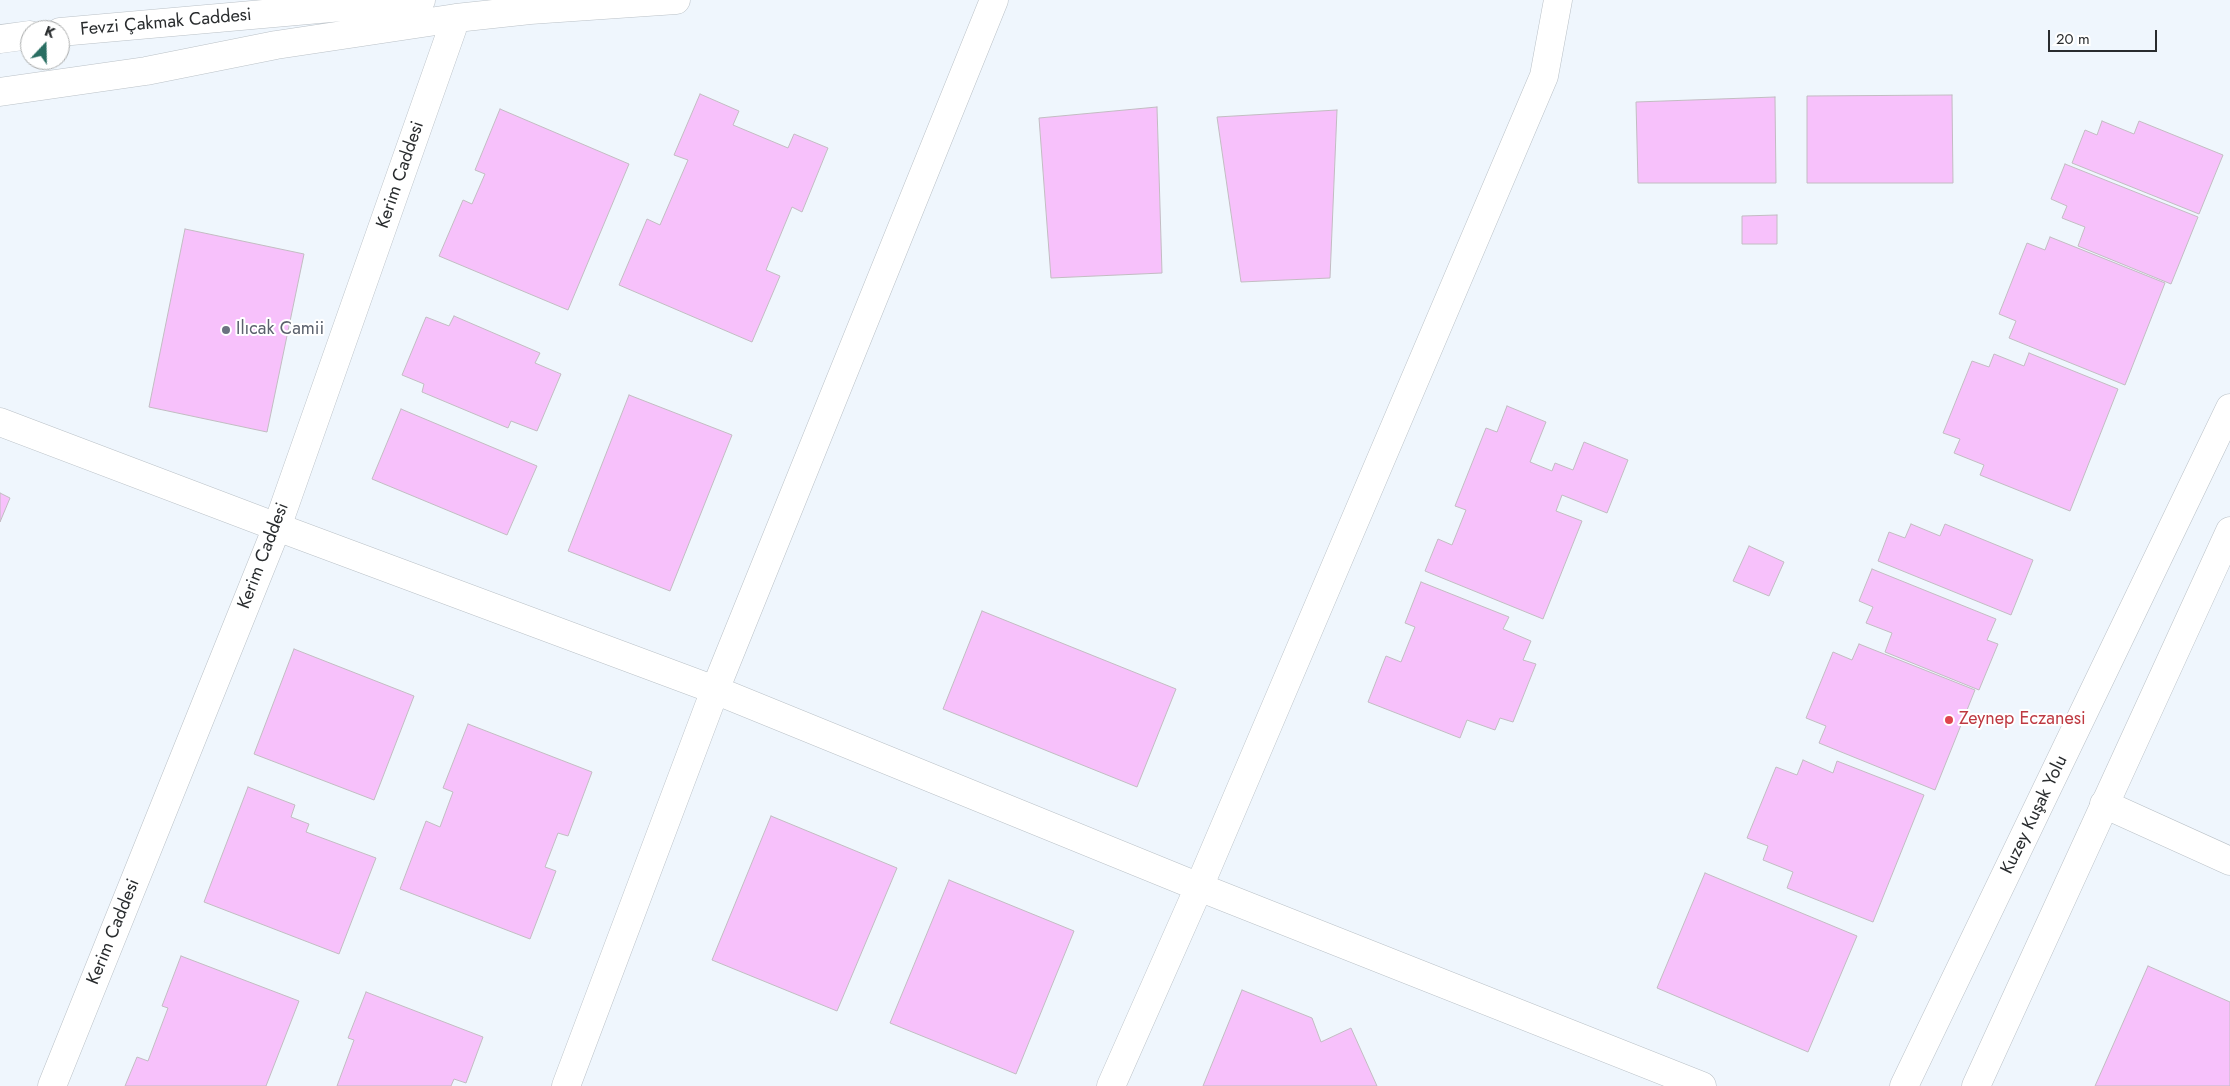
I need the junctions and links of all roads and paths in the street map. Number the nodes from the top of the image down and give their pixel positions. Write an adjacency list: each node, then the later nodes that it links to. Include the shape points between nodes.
1 (421, 0): 6 (street, Fevzi Çakmak Caddesi)
2 (676, 0): 5 (street)
3 (994, 0): 14 (street)
4 (1558, 0): 17 (street, via 1544,76)
5 (456, 18): 9 (street, via 276,45 146,71); 12 (street, Kerim Caddesi)
6 (70, 31)
7 (20, 37): 8 (street)
8 (0, 39)
9 (0, 92)
10 (2230, 408): 22 (street, Kuzey Kuşak Yolu)
11 (0, 422): 12 (street)
12 (277, 527): 14 (street); 18 (street, Kerim Caddesi)
13 (2230, 531): 15 (street)
14 (715, 690): 17 (street); 19 (street)
15 (2104, 804): 16 (street); 23 (street)
16 (2230, 861)
17 (1198, 887): 20 (street); 21 (street)
18 (52, 1086)
19 (566, 1086)
20 (1111, 1086)
21 (1702, 1086)
22 (1904, 1086)
23 (1976, 1086)

